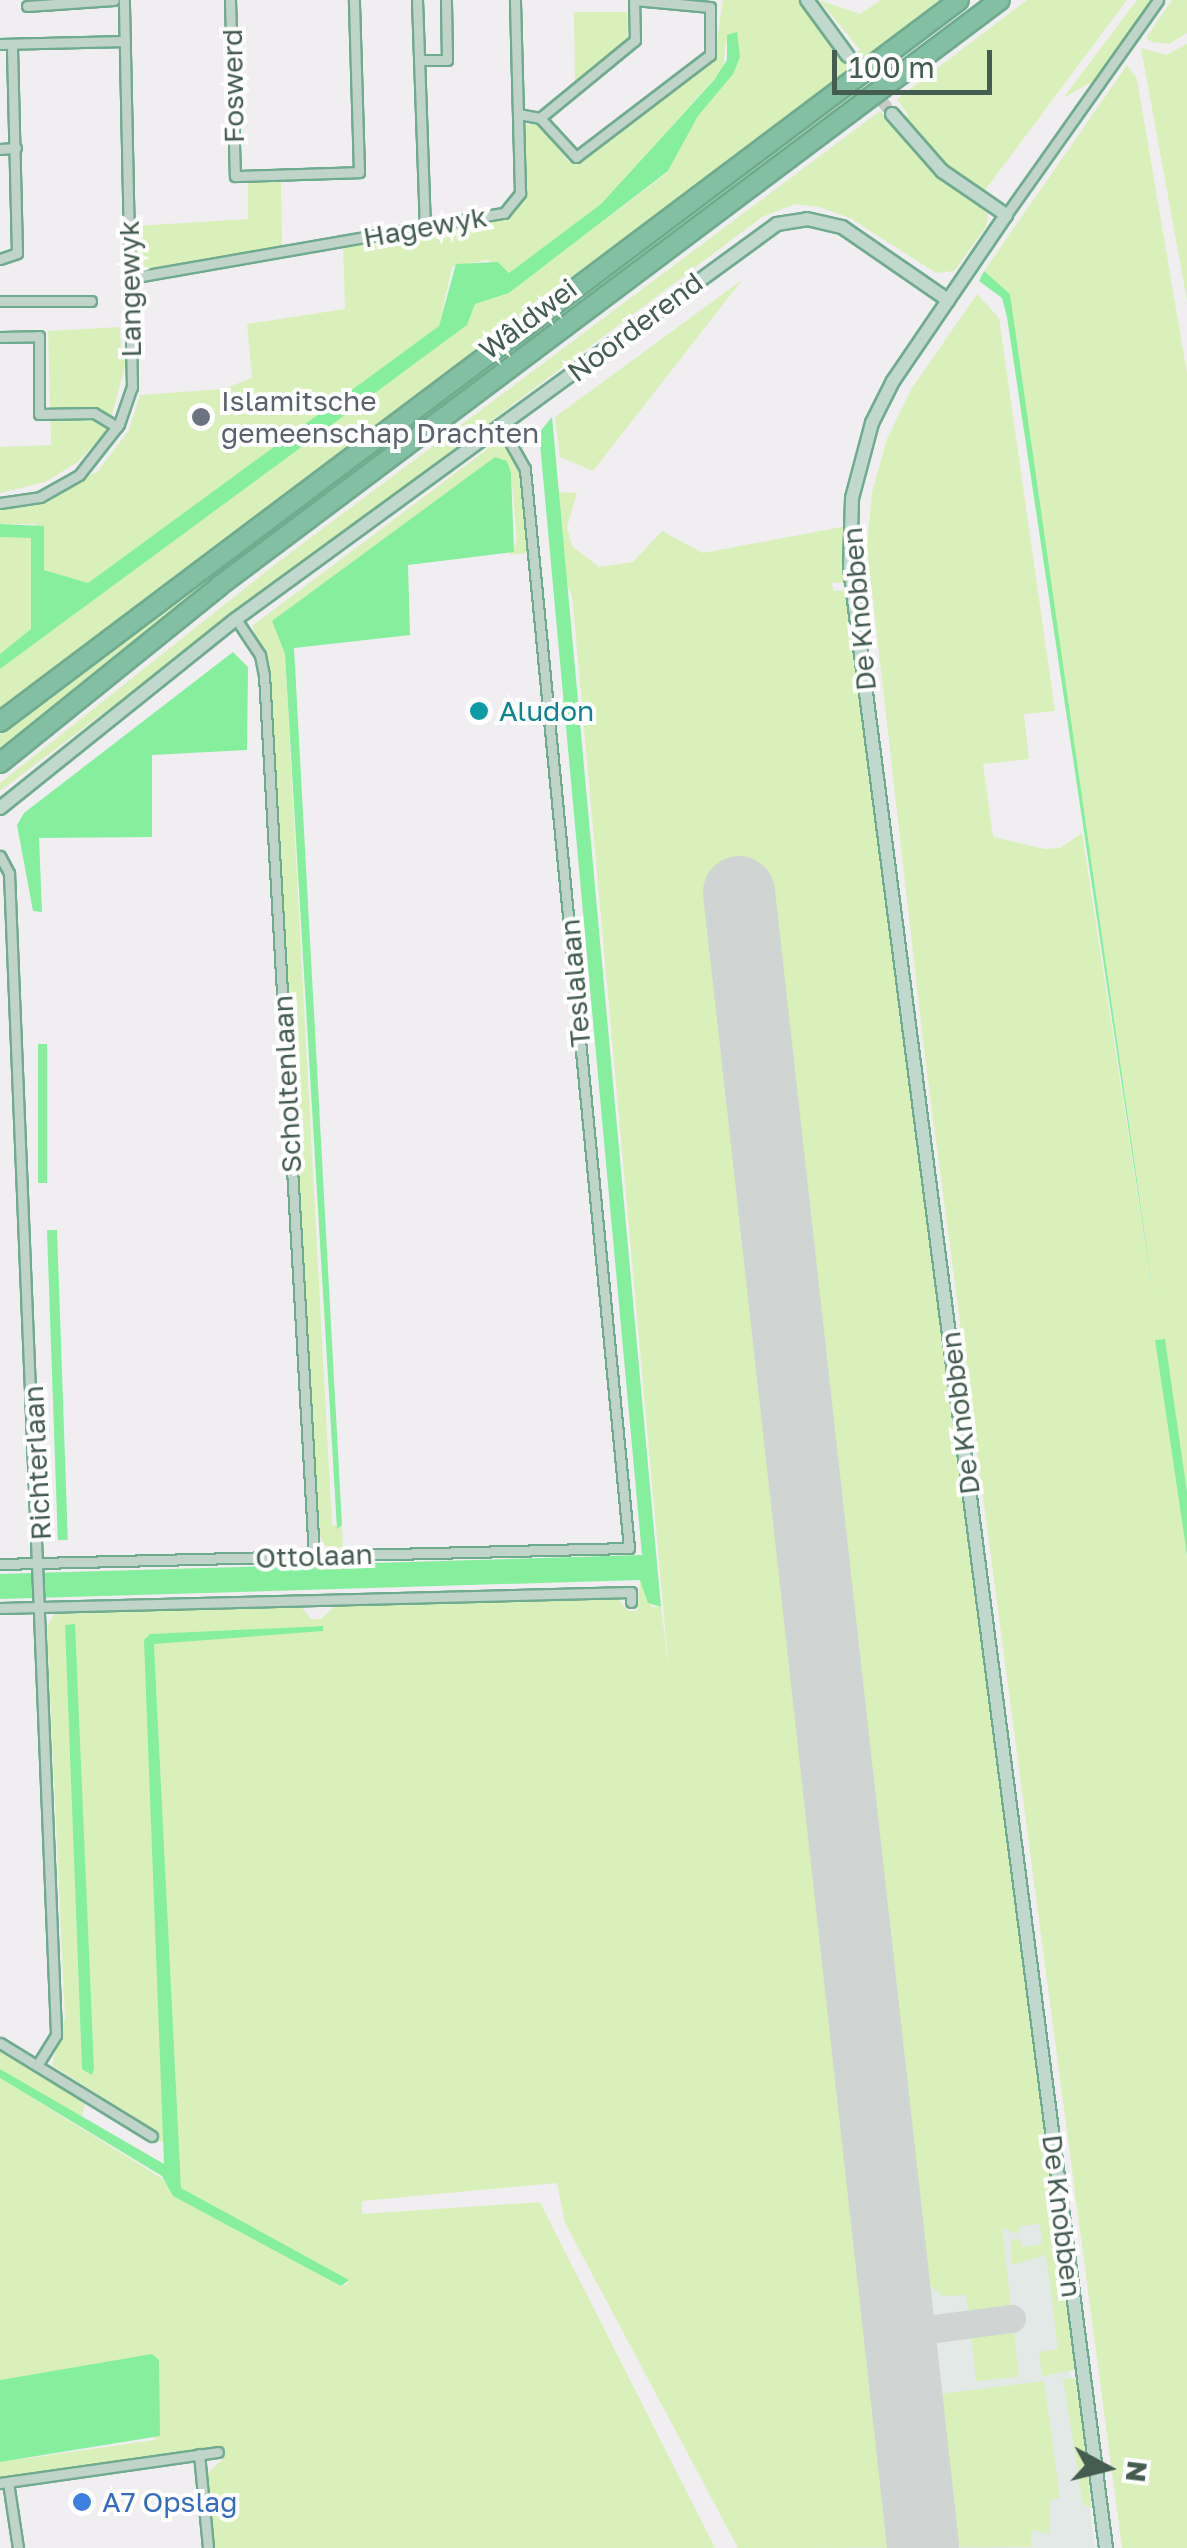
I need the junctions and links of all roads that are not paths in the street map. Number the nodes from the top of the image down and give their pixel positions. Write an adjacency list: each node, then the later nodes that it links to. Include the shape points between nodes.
1 (114, 0): 13 (street)
2 (124, 0): 14 (street, Langewyk)
3 (230, 0): 4 (street, Foswerd, via 235,176 359,172)
4 (354, 0)
5 (417, 0): 17 (street)
6 (446, 0): 17 (street, via 447,60)
7 (515, 0): 18 (street, Hagewyk)
8 (634, 0): 20 (street, via 635,40); 20 (street, via 710,7 710,55 576,157)
9 (807, 0): 16 (street)
10 (959, 0): 35 (highway, Wâldwei)
11 (1000, 0): 36 (highway, Wâldwei, via 219,586)
12 (1158, 0): 23 (street)
13 (27, 6)
14 (124, 41): 15 (street); 26 (street, Langewyk)
15 (6, 44): 21 (street)
16 (848, 56)
17 (419, 60): 24 (street)
18 (518, 114): 20 (street); 24 (street, Hagewyk, via 516,204 504,213)
19 (892, 114): 23 (street, via 942,171)
20 (540, 118)
21 (16, 148): 22 (street); 25 (street, via 17,254)
22 (0, 149)
23 (1006, 215): 28 (street)
24 (425, 228): 26 (street, Hagewyk)
25 (0, 260)
26 (130, 278): 32 (street, Langewyk, via 132,387)
27 (91, 300): 29 (street)
28 (948, 300): 31 (street, Noorderend, via 842,226 789,220 764,231); 54 (street, De Knobben, via 872,423 852,498 850,569)
29 (0, 301)
30 (0, 337): 32 (street, via 40,336 39,414 94,413)
31 (501, 426): 34 (street, Noorderend); 39 (street, Teslalaan, via 525,469)
32 (117, 428): 33 (street, Langewyk, via 66,486 40,498)
33 (0, 503)
34 (236, 619): 37 (street, Noorderend); 40 (street, Scholtenlaan, via 260,655 264,675)
35 (0, 722)
36 (0, 763)
37 (0, 808)
38 (0, 856): 42 (street, Richterlaan, via 8,873)
39 (628, 1548): 40 (street, Ottolaan)
40 (314, 1556): 42 (street, Ottolaan)
41 (0, 1564): 42 (street, Ottolaan)
42 (42, 1566): 44 (street, Richterlaan)
43 (631, 1602): 44 (street, Ottolaan, via 630,1592 316,1606)
44 (43, 1604): 45 (street, Ottolaan); 47 (street, Richterlaan, via 56,2035)
45 (0, 1608)
46 (0, 2043): 47 (street)
47 (37, 2065): 48 (street)
48 (152, 2136)
49 (218, 2452): 50 (street)
50 (199, 2454): 51 (street); 53 (street)
51 (4, 2482): 52 (street)
52 (18, 2548)
53 (208, 2548)
54 (1106, 2548)

